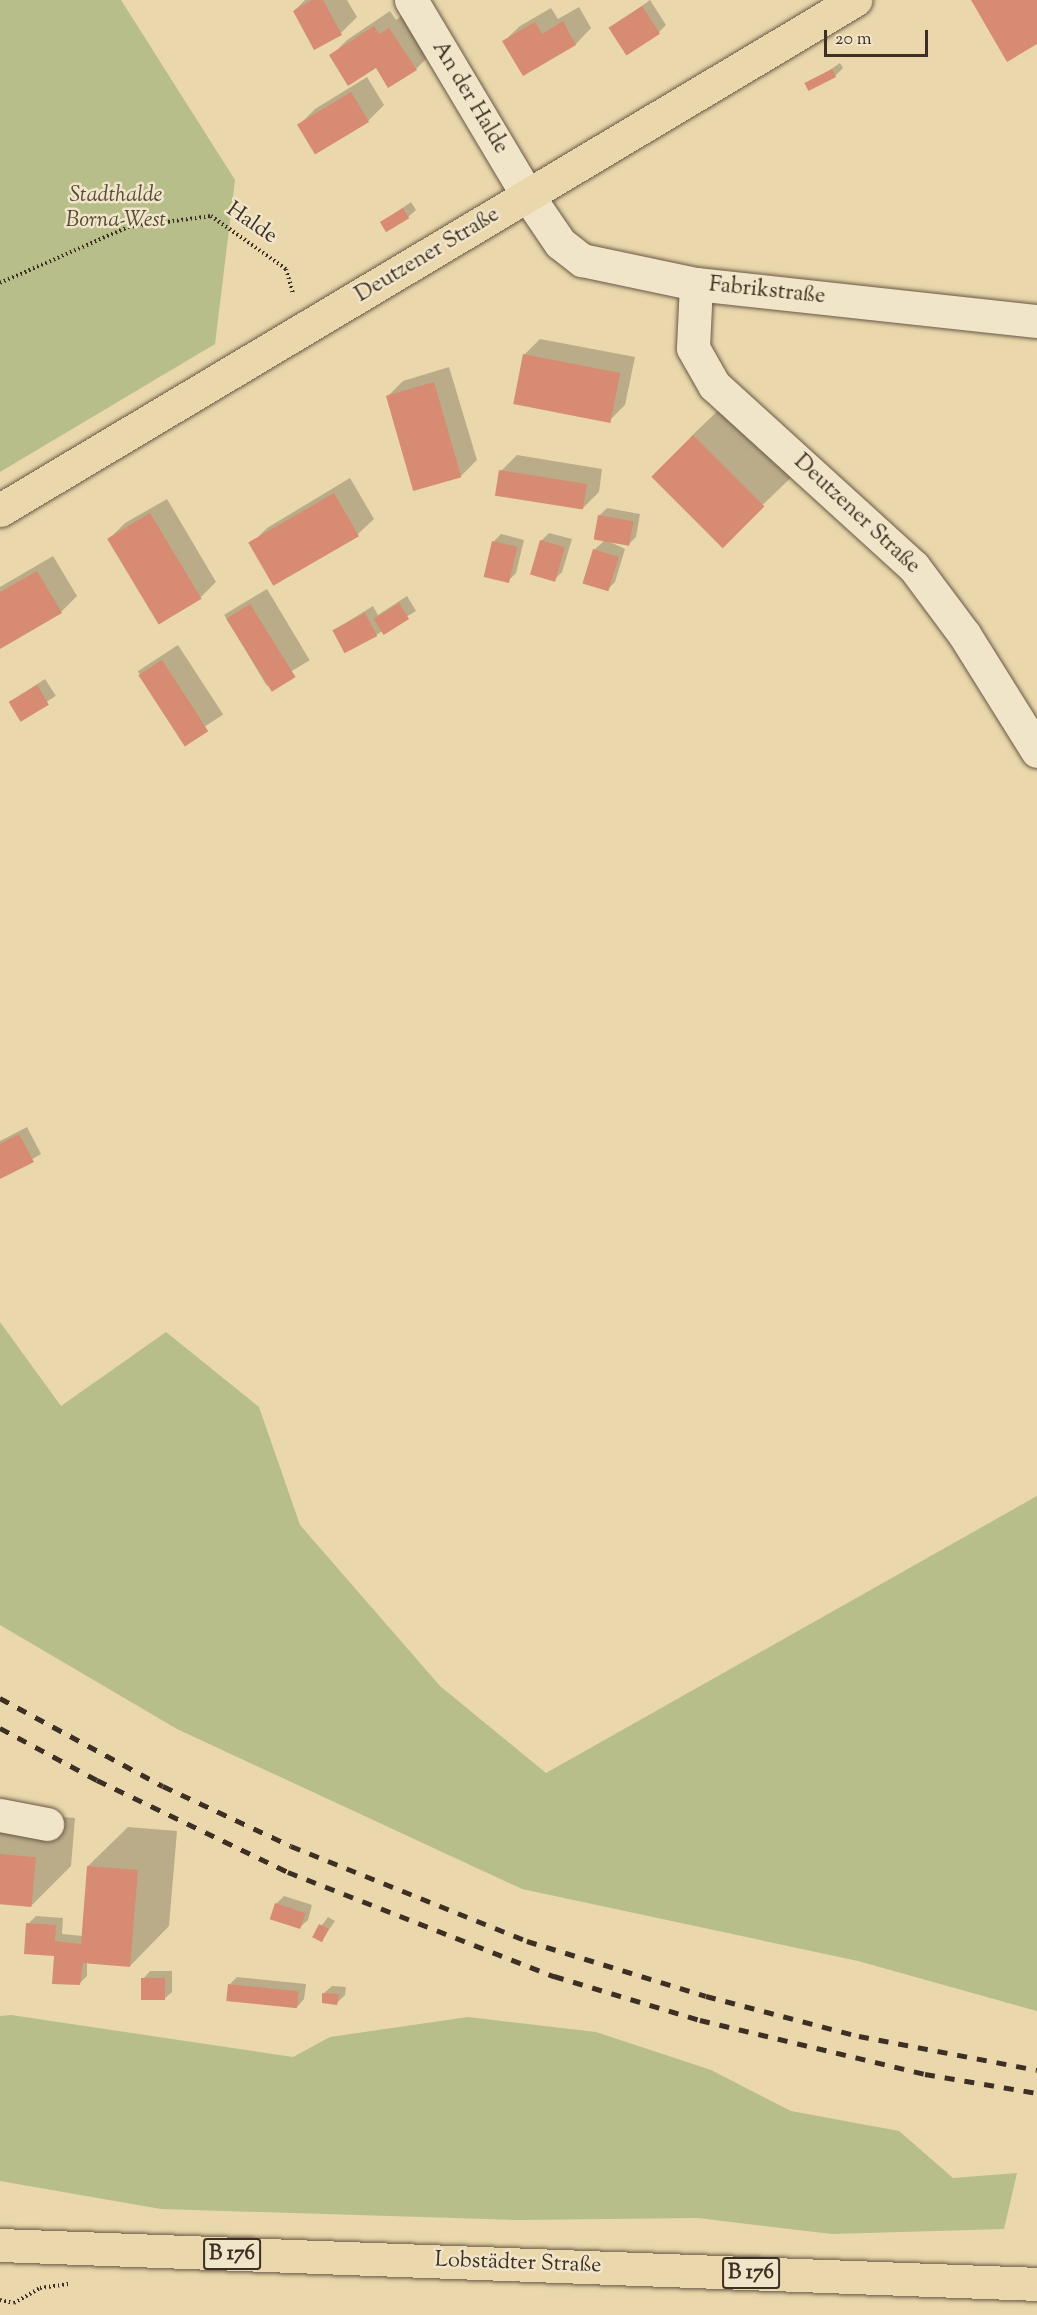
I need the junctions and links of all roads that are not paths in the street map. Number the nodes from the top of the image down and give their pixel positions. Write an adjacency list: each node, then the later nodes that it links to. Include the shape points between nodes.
1 (411, 0): 3 (street, An der Halde)
2 (855, 0): 3 (main road, Deutzener Straße)
3 (528, 196): 4 (street, Fabrikstraße, via 560,243 582,260); 6 (main road, Deutzener Straße)
4 (696, 284): 5 (street, Fabrikstraße); 7 (street, Deutzener Straße, via 693,348 714,385 914,567 964,634)
5 (1037, 321)
6 (0, 510)
7 (1037, 751)
8 (0, 1815): 9 (street)
9 (47, 1824)
10 (0, 2245): 11 (main road, Lobstädter Straße / B 176)
11 (1037, 2284)

